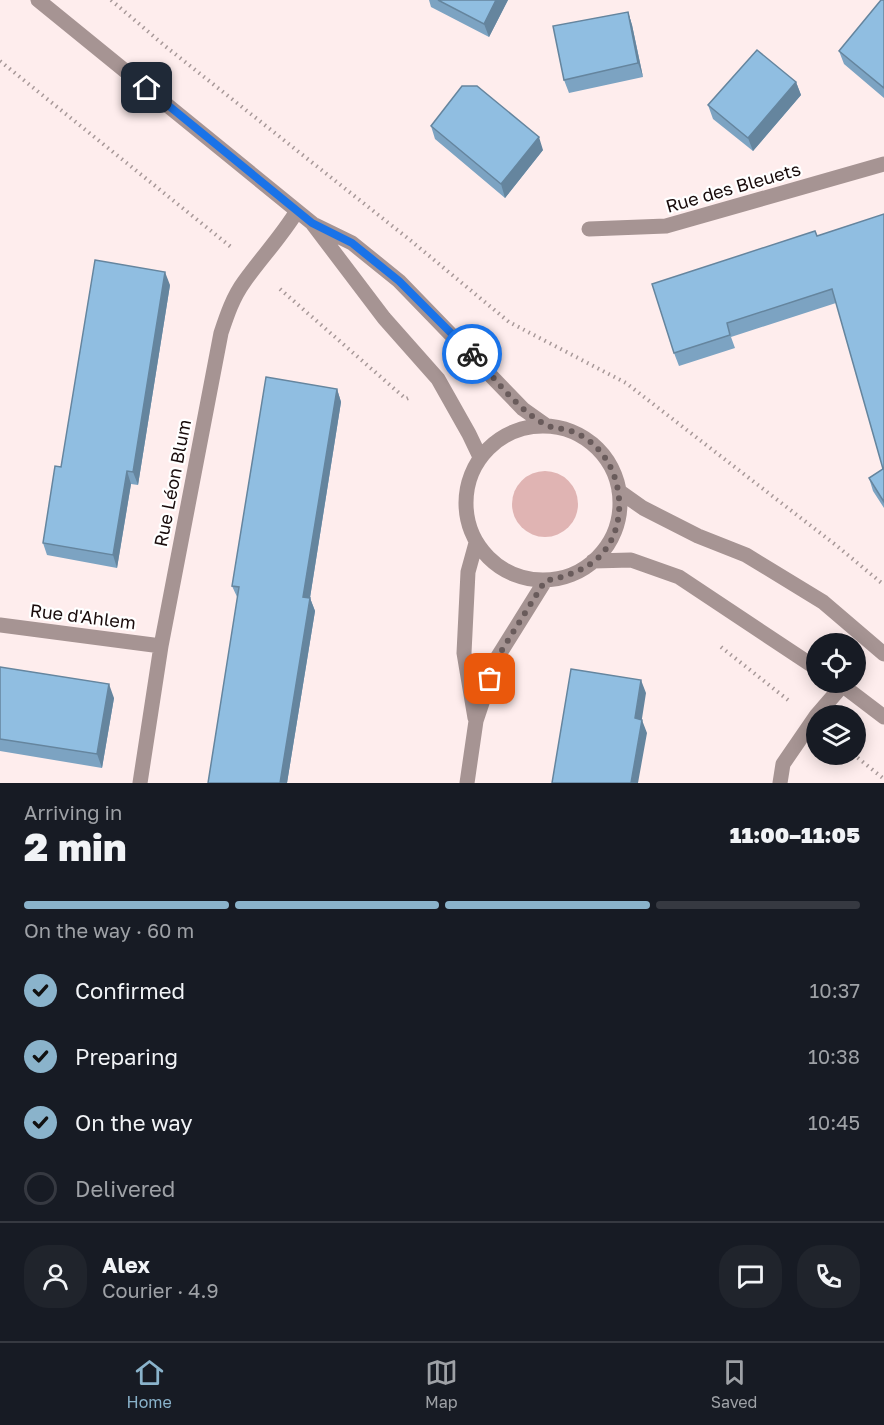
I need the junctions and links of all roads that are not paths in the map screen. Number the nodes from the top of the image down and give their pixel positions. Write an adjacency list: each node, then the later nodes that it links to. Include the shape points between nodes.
1 (38, 0): 3 (street)
2 (884, 164): 5 (street, Rue des Bleuets, via 666,226)
3 (297, 211): 4 (street); 13 (street, Rue Léon Blum, via 243,283 221,333)
4 (312, 223): 6 (street, via 352,243 399,281 523,409); 7 (street, via 384,318 438,379)
5 (589, 229)
6 (546, 426): 7 (street, via 509,433); 8 (street, via 572,431 594,445 611,466)
7 (480, 457): 9 (street, via 469,477 465,500 467,521)
8 (619, 491): 10 (street, via 620,511 615,530 607,547); 14 (street, via 652,513 746,555 824,602)
9 (476, 543): 11 (street, via 494,563 518,577); 18 (street, via 468,572 464,653)
10 (593, 561): 11 (street, via 571,575); 15 (street, via 632,560 680,577)
11 (545, 581): 18 (street, via 497,658)
12 (0, 625): 13 (street, Rue d'Ahlem)
13 (160, 646): 20 (street, Rue Léon Blum)
14 (884, 654)
15 (806, 661)
16 (852, 693): 17 (street)
17 (884, 717)
18 (476, 721): 21 (street)
19 (806, 731): 22 (street, via 783,764)
20 (140, 783)
21 (467, 783)
22 (780, 783)

